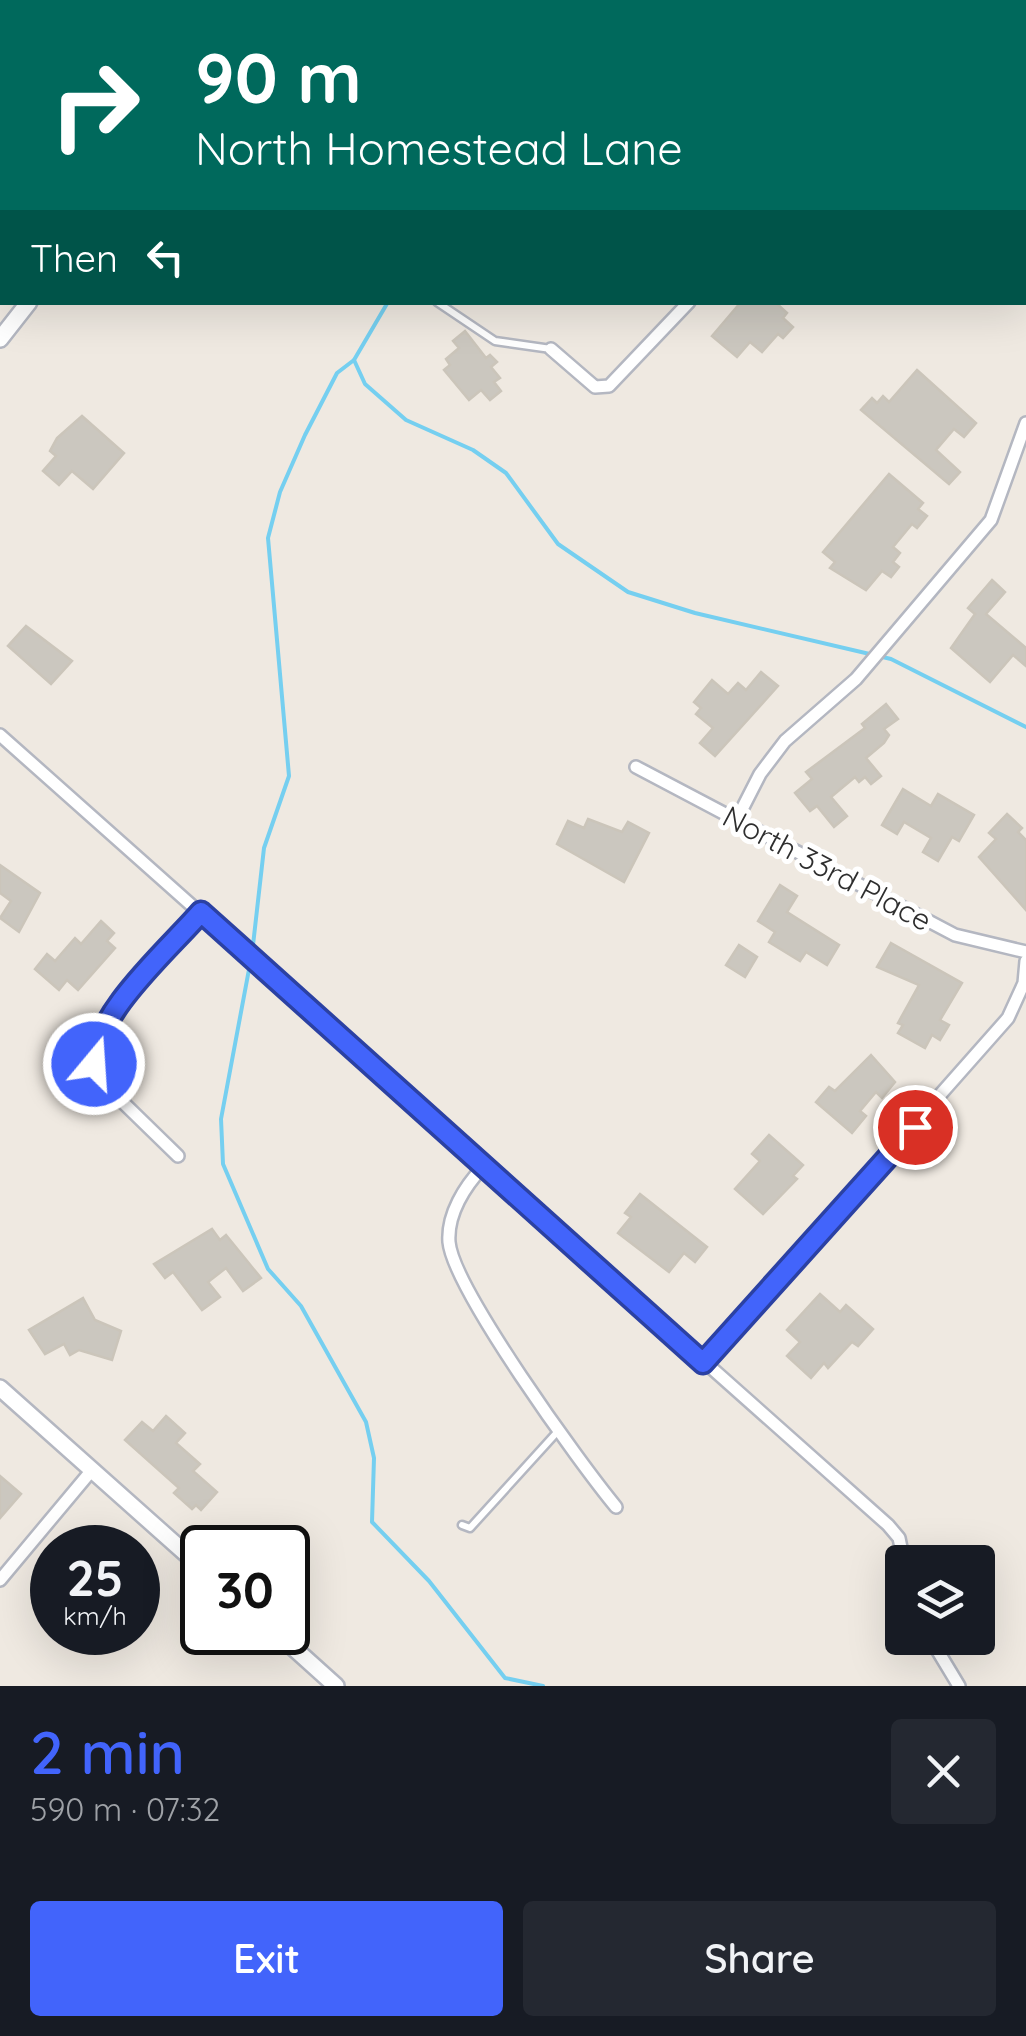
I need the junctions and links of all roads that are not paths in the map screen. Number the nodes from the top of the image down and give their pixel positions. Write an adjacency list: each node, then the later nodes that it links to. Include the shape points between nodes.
1 (27, 305): 4 (street)
2 (442, 305): 5 (lane, via 496,341)
3 (685, 305): 5 (street, via 609,386 595,387)
4 (0, 339)
5 (550, 348)
6 (1026, 423): 9 (street, via 991,520 871,662 785,742)
7 (0, 735): 10 (street)
8 (636, 767): 9 (street, North 33rd Place)
9 (736, 821): 11 (street, North 33rd Place, via 955,935)
10 (201, 912): 13 (street, via 106,1021 94,1045 101,1081); 14 (street)
11 (1026, 952)
12 (1026, 961): 15 (street, via 1008,1018)
13 (178, 1156)
14 (483, 1166): 15 (street); 17 (street, via 450,1223 454,1264)
15 (703, 1363): 21 (street, via 888,1525)
16 (0, 1388): 18 (street)
17 (560, 1429): 19 (street); 20 (lane, via 470,1528)
18 (92, 1470): 22 (street); 23 (street)
19 (616, 1507)
20 (462, 1525)
21 (900, 1545)
22 (180, 1548)
23 (0, 1580)
24 (302, 1655): 26 (street)
25 (941, 1655): 27 (street)
26 (336, 1686)
27 (960, 1686)

